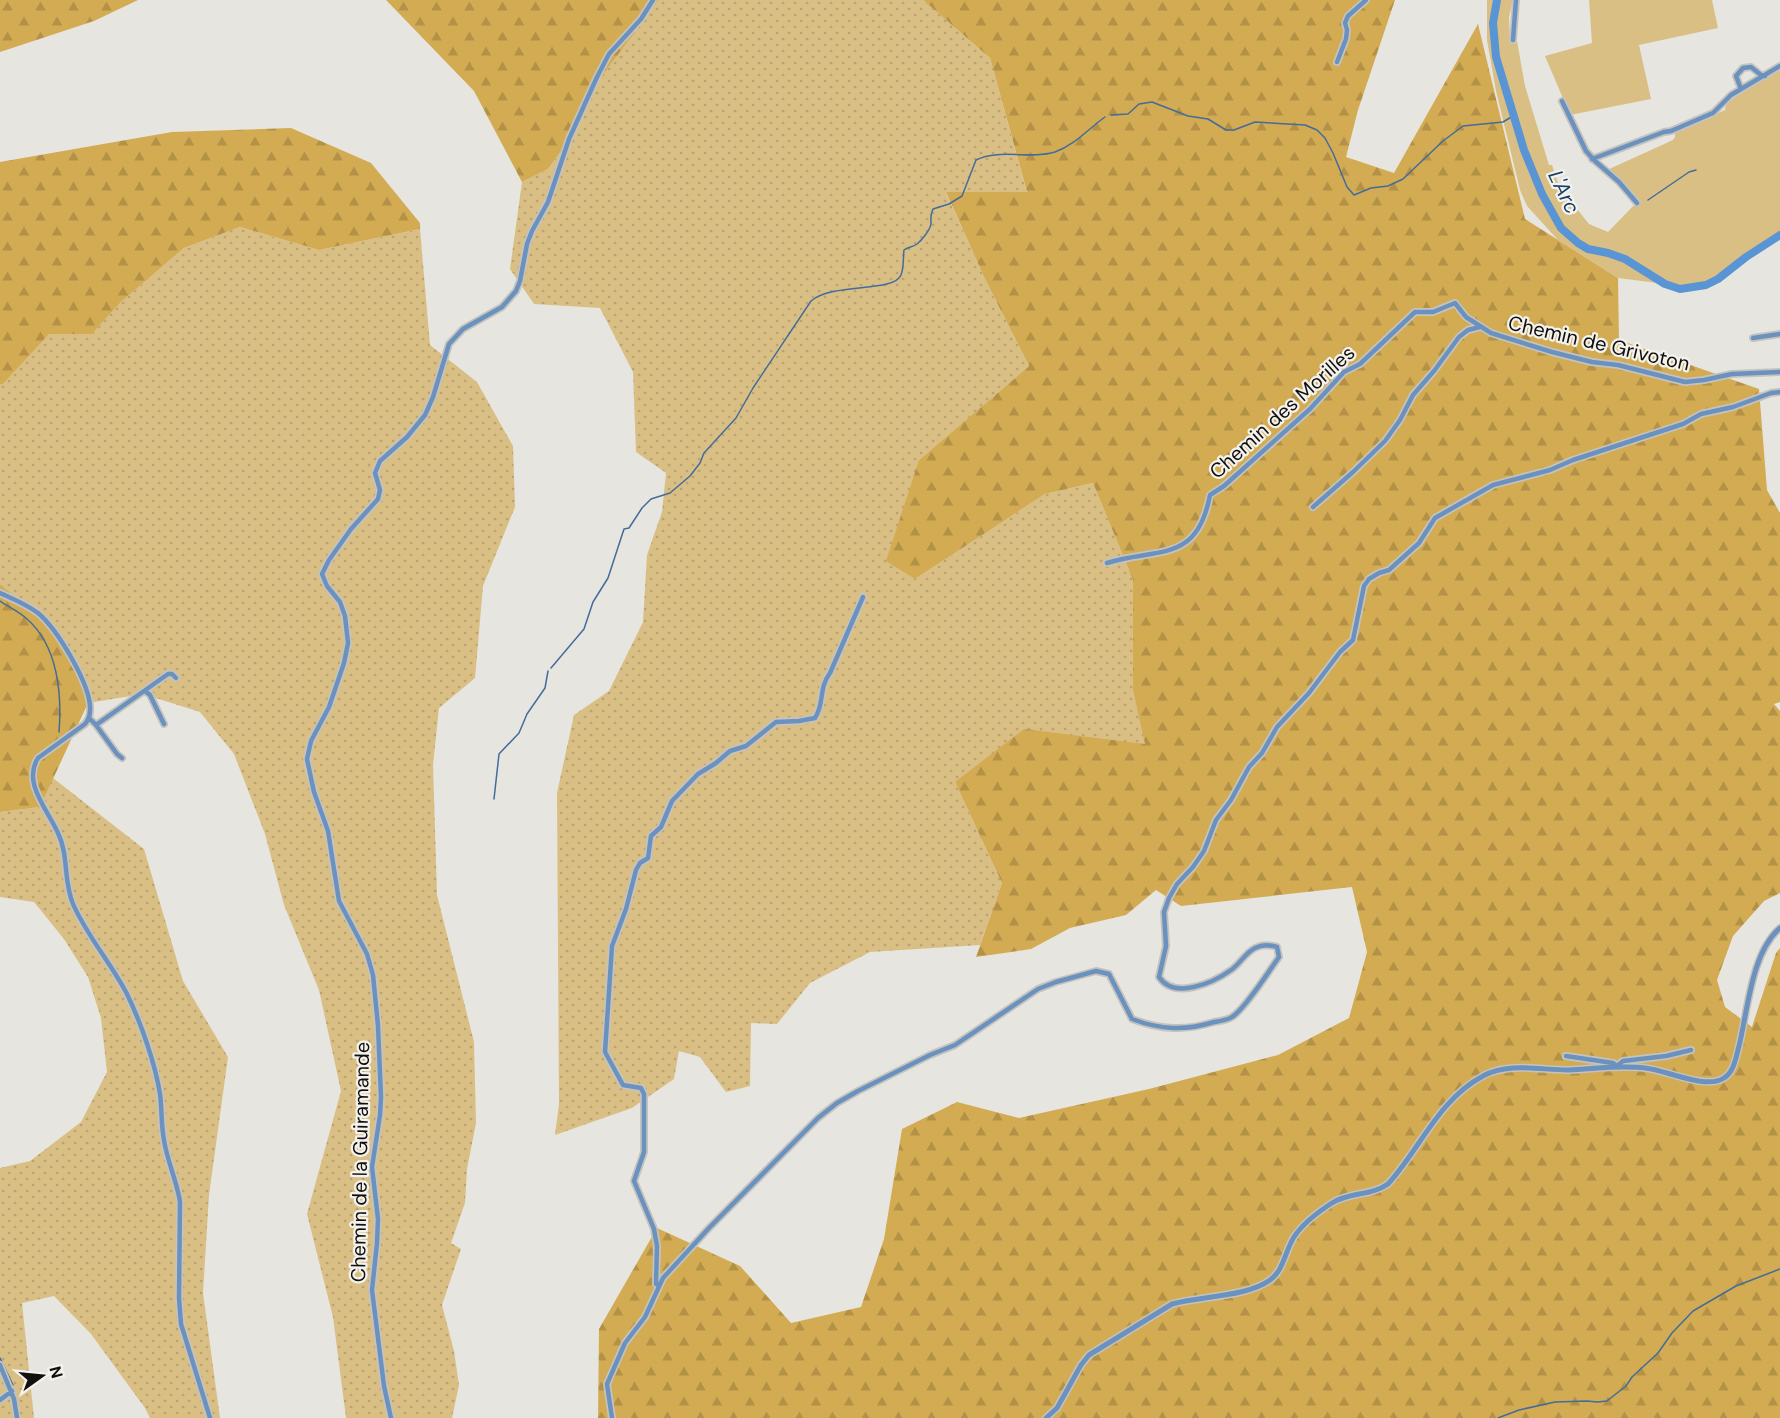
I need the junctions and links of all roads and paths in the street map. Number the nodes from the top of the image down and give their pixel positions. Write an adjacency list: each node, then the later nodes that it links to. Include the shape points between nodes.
1 (653, 0): 38 (street, Chemin de la Guiramande, via 609,54 597,77 569,139 548,202 526,244 516,291 502,307 463,329 448,345 425,415 380,461 375,473 380,490 378,499 351,529 322,574 340,602 348,643 329,707 311,741 307,759 328,831 339,901 367,954 373,975 381,1097 372,1167 378,1220 372,1290)
2 (1366, 0): 5 (street, via 1348,16 1346,39)
3 (1516, 0): 4 (street)
4 (1513, 40)
5 (1337, 62)
6 (1780, 66): 7 (street)
7 (1765, 76): 8 (street); 8 (street, via 1751,67 1740,69 1736,76)
8 (1741, 89): 10 (street, via 1709,115)
9 (1562, 101): 10 (street)
10 (1592, 159): 11 (street)
11 (1637, 203)
12 (1457, 305): 13 (street, Chemin de Grivoton); 19 (street, Chemin des Morilles, via 1415,312 1360,364 1344,372 1310,409 1210,495 1205,517 1184,543 1169,552)
13 (1480, 327): 16 (street, Chemin de Grivoton, via 1551,352 1685,382 1732,374); 18 (street, via 1459,337 1413,395 1385,441)
14 (1780, 334): 15 (street)
15 (1753, 338)
16 (1780, 372)
17 (1780, 392): 32 (street, via 1701,414 1683,424 1550,470 1493,485 1435,518 1419,543 1389,570 1369,579 1364,586 1353,640 1277,727 1249,767 1216,820 1204,851 1177,884 1164,912 1166,946 1159,977 1172,988 1200,985 1228,972 1257,946 1277,947 1279,957 1233,1017 1178,1030 1146,1024 1132,1019 1109,974 1096,971 1038,989 955,1045 837,1103 709,1228)
18 (1313, 507)
19 (1107, 563)
20 (0, 593): 24 (street, via 38,613 59,636 88,694)
21 (863, 597): 32 (street, via 823,682 815,718 776,722 753,742 730,751 698,774 672,801 662,827 651,836 648,858 636,870 614,939 605,1052 623,1085 641,1089 644,1094 644,1152 634,1181 654,1229)
22 (176, 678): 23 (street, via 168,674)
23 (145, 691): 25 (street); 26 (street)
24 (89, 718): 26 (street); 37 (street, via 38,758 32,776 63,844 70,897 128,998 156,1076 164,1142 180,1202 182,1324)
25 (164, 724)
26 (96, 725): 27 (street)
27 (122, 758)
28 (1780, 928): 31 (street, via 1769,939 1760,958 1729,1074 1707,1083 1647,1068)
29 (1691, 1050): 31 (street, via 1623,1061)
30 (1566, 1056): 31 (street)
31 (1617, 1066): 40 (street, via 1504,1069 1483,1076 1446,1106 1388,1184 1380,1190 1340,1199 1307,1222 1294,1237 1280,1269 1268,1281 1249,1290 1172,1304 1099,1348 1081,1365 1060,1403)
32 (659, 1286): 39 (street, via 645,1317 625,1343 608,1384)
33 (0, 1365): 34 (street)
34 (12, 1391): 35 (street); 36 (street)
35 (0, 1400)
36 (17, 1418)
37 (210, 1418)
38 (391, 1418)
39 (612, 1418)
40 (1046, 1418)

